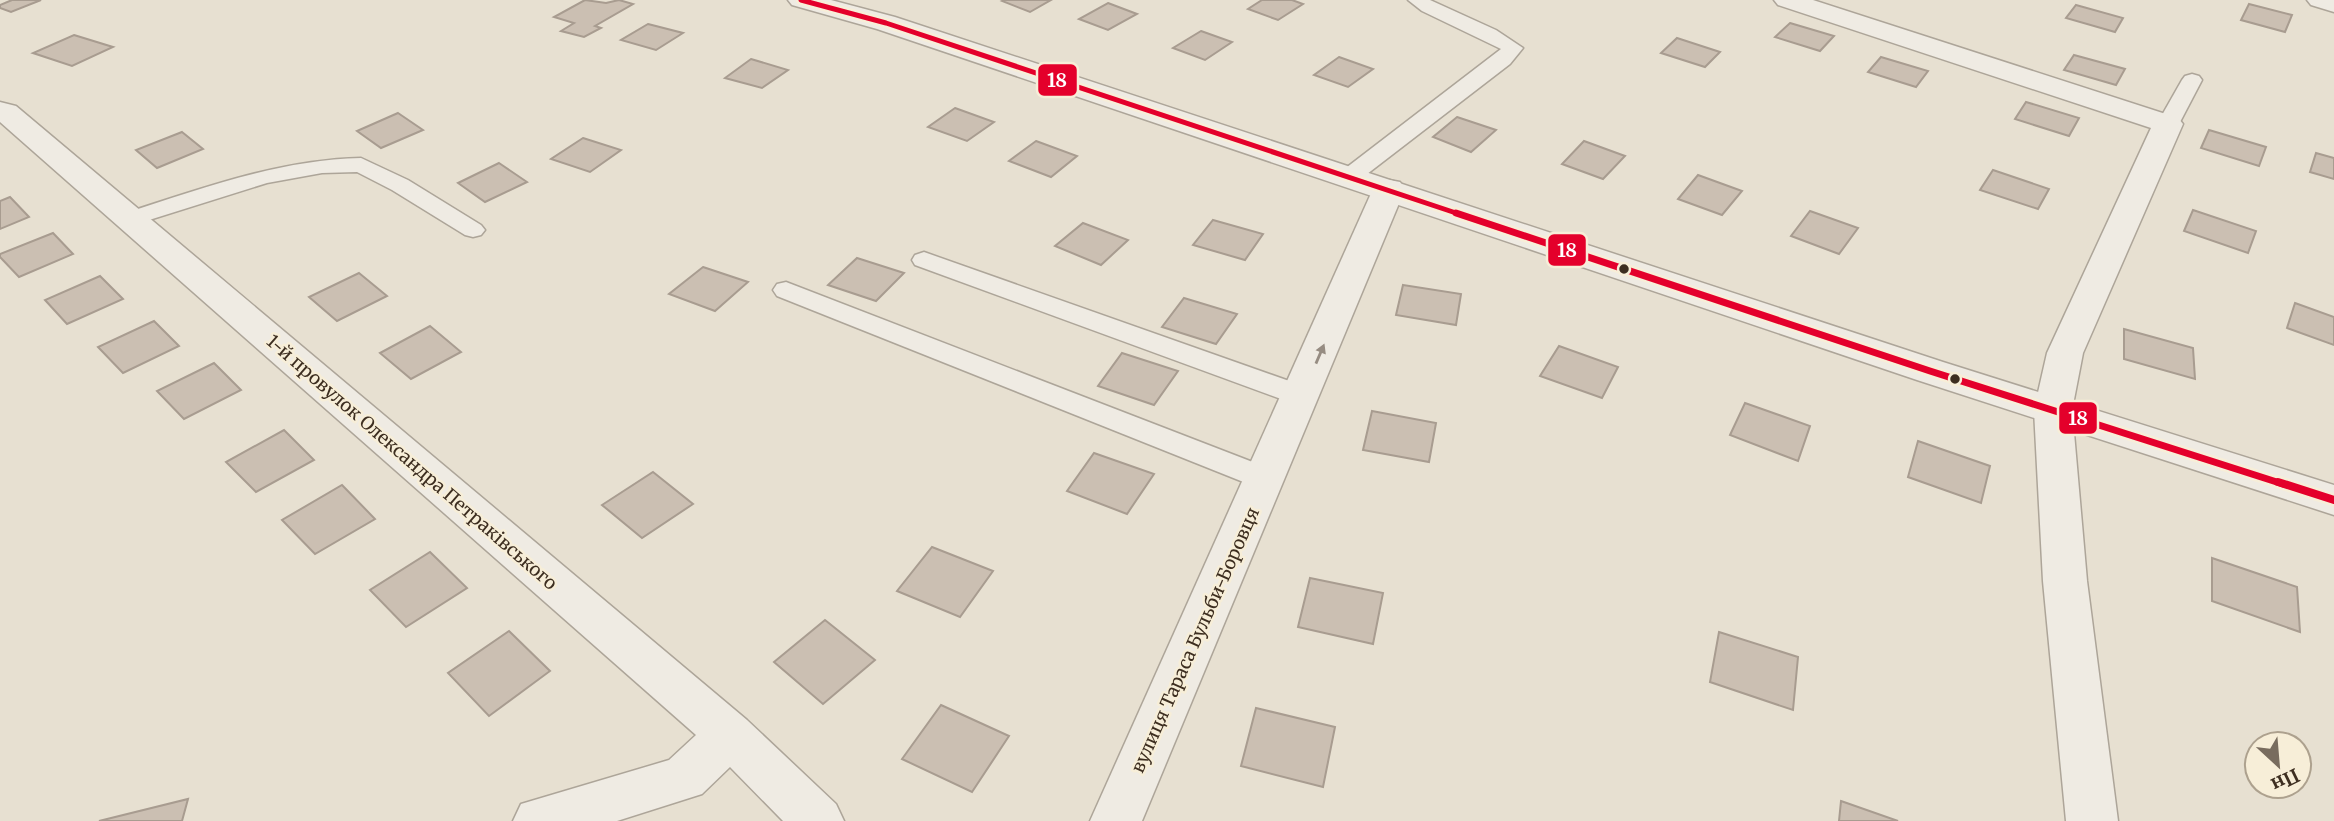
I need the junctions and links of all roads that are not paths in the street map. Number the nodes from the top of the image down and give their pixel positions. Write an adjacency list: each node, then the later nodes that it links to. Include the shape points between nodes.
1 (801, 0): 9 (street, via 886,23)
2 (1417, 0): 9 (lane, via 1513,48)
3 (1787, 0): 8 (street)
4 (2320, 0): 5 (street)
5 (2334, 4)
6 (2192, 80): 8 (lane)
7 (0, 111): 11 (street, 1-й провулок Олександра Петраківського)
8 (2168, 124): 16 (street, via 2066,353)
9 (1350, 176): 10 (street)
10 (1389, 189): 15 (street, вулиця Тараса Бульби-Боровця, one-way to 10); 16 (street)
11 (130, 219): 12 (lane, via 263,177 322,166 361,165); 19 (street, 1-й провулок Олександра Петраківського)
12 (472, 230)
13 (924, 260): 15 (lane)
14 (786, 290): 17 (lane)
15 (1302, 396): 17 (street, вулиця Тараса Бульби-Боровця)
16 (2053, 410): 18 (street); 23 (street, via 2065,581)
17 (1266, 479): 22 (street, вулиця Тараса Бульби-Боровця)
18 (2334, 500)
19 (730, 735): 20 (street, via 684,778); 21 (street, 1-й провулок Олександра Петраківського)
20 (539, 821)
21 (818, 821)
22 (1116, 821)
23 (2092, 821)

